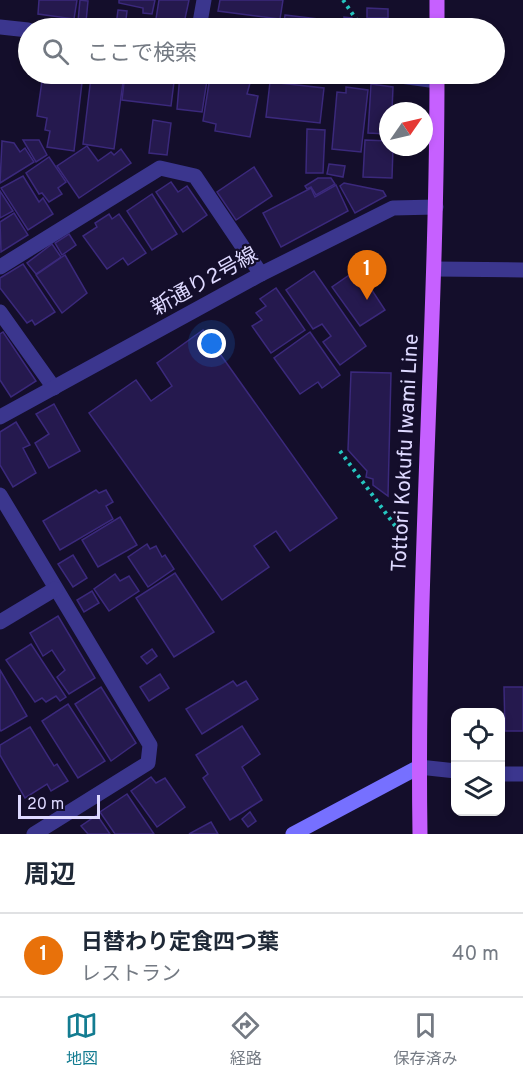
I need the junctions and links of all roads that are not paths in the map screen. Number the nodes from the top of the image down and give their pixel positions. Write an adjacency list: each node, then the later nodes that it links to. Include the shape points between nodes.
1 (204, 0): 3 (street)
2 (437, 0): 4 (main road)
3 (201, 18)
4 (437, 18)
5 (0, 27): 6 (street)
6 (18, 29)
7 (437, 84): 8 (main road, Tottori Kokufu Iwami Line)
8 (436, 207): 10 (main road, Tottori Kokufu Iwami Line); 12 (street, 新通り2号線, via 393,208)
9 (0, 267): 12 (street, via 160,168 195,176)
10 (435, 269): 11 (street); 19 (main road, Tottori Kokufu Iwami Line, via 421,562)
11 (523, 270)
12 (261, 274): 14 (street, 新通り2号線)
13 (0, 312): 14 (street)
14 (54, 388): 15 (street, 新通り2号線)
15 (0, 417)
16 (0, 495): 17 (street)
17 (55, 589): 18 (street); 23 (street, via 150,745 148,763)
18 (0, 622)
19 (419, 767): 20 (street); 24 (street); 25 (main road, Tottori Kokufu Iwami Line)
20 (451, 770)
21 (505, 774): 22 (street)
22 (523, 774)
23 (34, 834)
24 (293, 834)
25 (420, 834)

